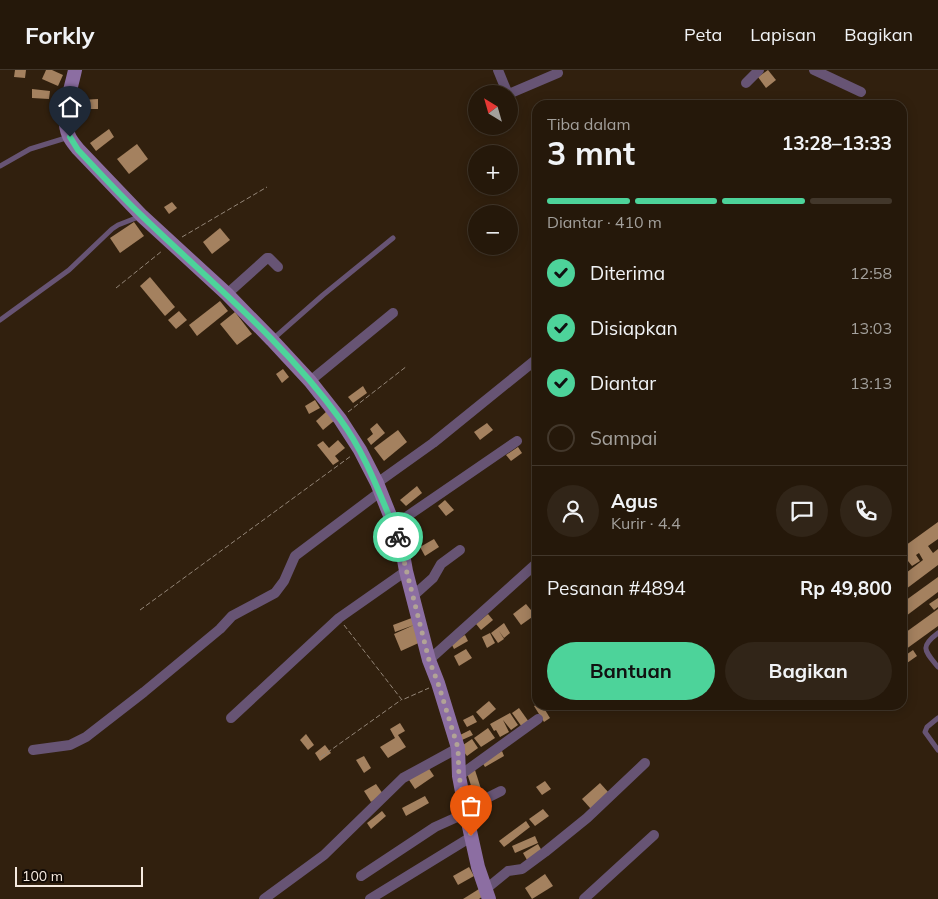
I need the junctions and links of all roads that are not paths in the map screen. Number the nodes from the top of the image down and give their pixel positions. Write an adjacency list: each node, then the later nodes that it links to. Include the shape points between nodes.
1 (75, 70): 8 (main road, via 66,118)
2 (498, 70): 5 (street, via 505,89 511,93)
3 (759, 70): 6 (street)
4 (814, 70): 7 (street)
5 (558, 73)
6 (746, 83)
7 (861, 92)
8 (70, 137): 9 (lane, via 30,149); 10 (main road, via 78,150)
9 (0, 166)
10 (142, 216): 13 (main road); 15 (lane, via 112,229 69,270)
11 (393, 238): 16 (lane)
12 (278, 267): 13 (street, via 267,258)
13 (226, 294): 16 (main road)
14 (393, 313): 18 (street)
15 (0, 320)
16 (272, 340): 18 (main road)
17 (532, 363): 20 (street)
18 (310, 381): 20 (main road, via 340,419)
19 (517, 441): 21 (street)
20 (379, 487): 21 (main road); 33 (street, via 295,556 284,581 274,593 232,616 86,737 70,744)
21 (394, 526): 24 (main road)
22 (460, 550): 25 (street, via 441,564 434,578)
23 (532, 567): 27 (street)
24 (406, 571): 25 (main road); 29 (street, via 339,618)
25 (413, 596): 27 (main road)
26 (938, 633): 28 (lane, via 928,640 925,651)
27 (429, 660): 32 (main road)
28 (938, 667)
29 (231, 718)
30 (938, 718): 34 (lane, via 925,732)
31 (538, 719): 36 (street)
32 (458, 748): 36 (main road); 43 (street, via 403,778 324,856)
33 (33, 750)
34 (938, 750)
35 (644, 763): 42 (street, via 587,818 522,869 508,871)
36 (459, 776): 38 (main road)
37 (500, 791): 38 (street)
38 (465, 811): 40 (main road); 41 (street)
39 (654, 835): 45 (street)
40 (471, 836): 42 (main road); 44 (street)
41 (361, 876)
42 (487, 894)
43 (264, 899)
44 (370, 899)
45 (584, 899)

